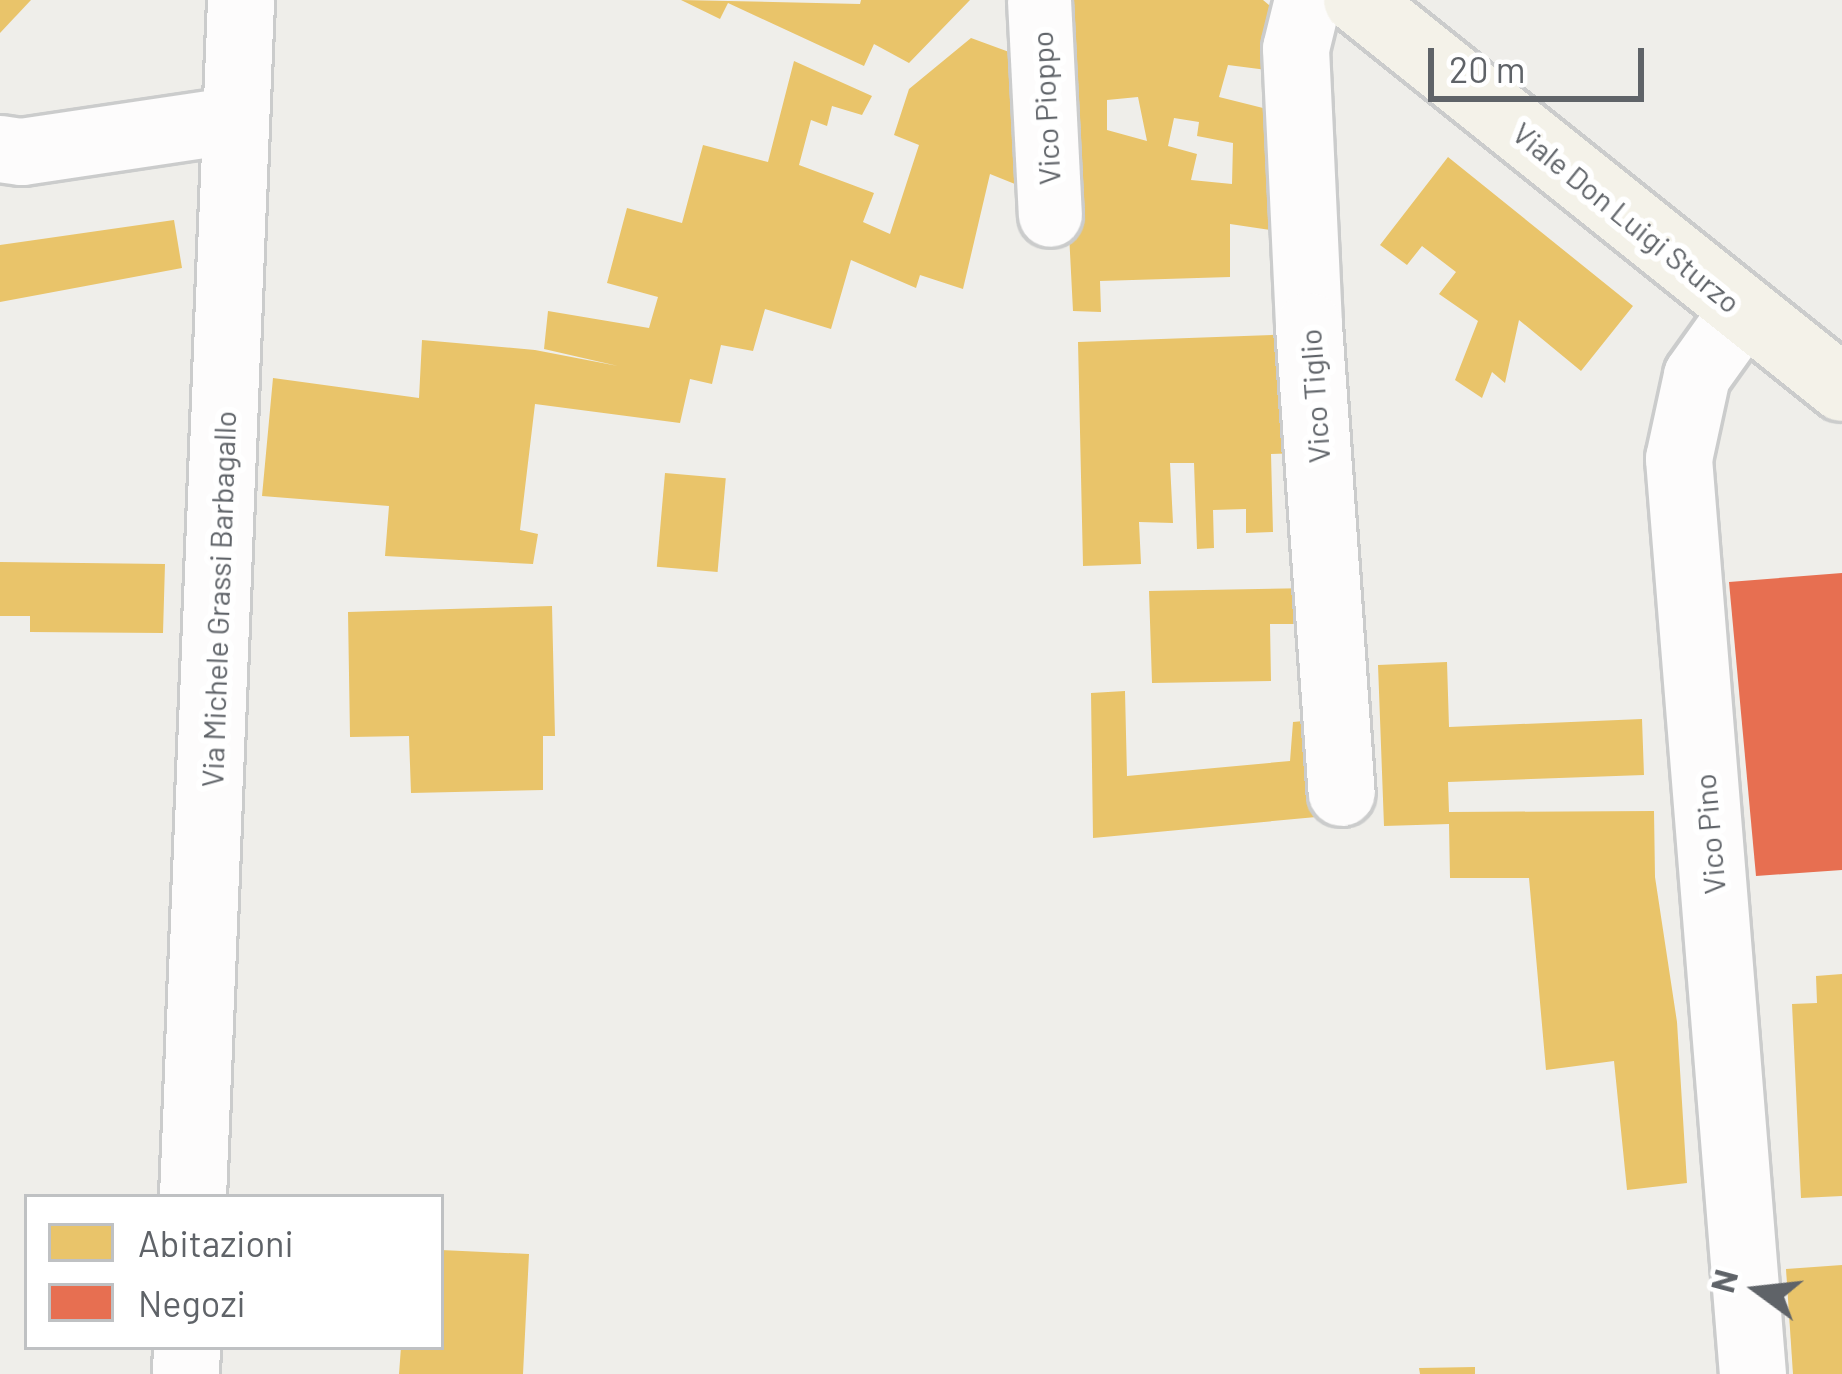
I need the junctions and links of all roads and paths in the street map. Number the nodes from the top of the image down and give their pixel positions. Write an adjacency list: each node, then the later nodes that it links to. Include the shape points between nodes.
1 (241, 0): 5 (street, Via Michele Grassi Barbagallo)
2 (1039, 0): 7 (street, Vico Pioppo)
3 (1308, 0): 10 (street, Vico Tiglio, via 1296,49)
4 (1357, 0): 8 (main road, Viale Don Luigi Sturzo)
5 (236, 120): 6 (street); 11 (street, Via Michele Grassi Barbagallo)
6 (0, 149)
7 (1050, 215)
8 (1744, 310): 9 (main road, Viale Don Luigi Sturzo); 12 (street, Vico Pino, via 1697,376 1679,460)
9 (1842, 388)
10 (1342, 794)
11 (193, 1194)
12 (1753, 1374)

